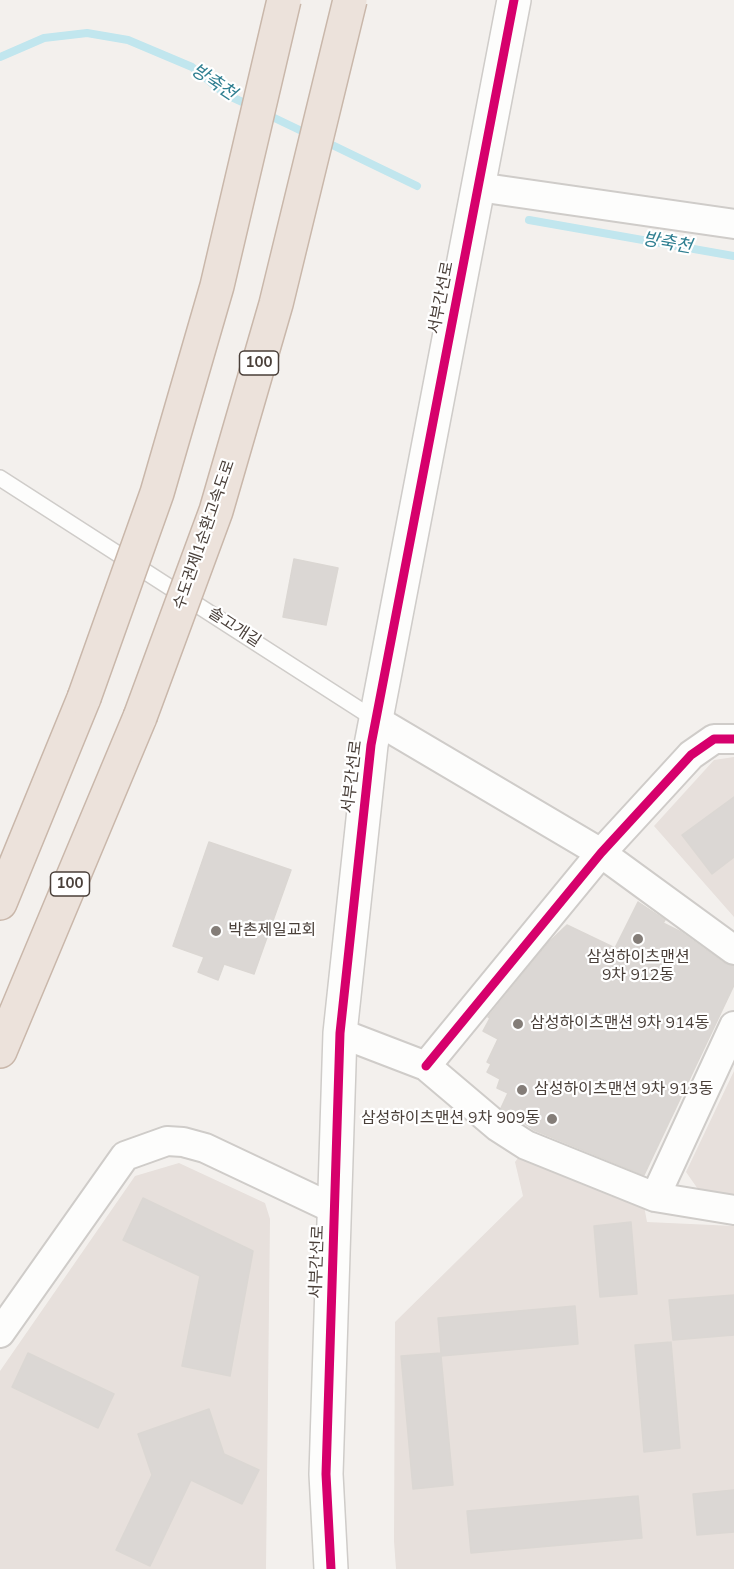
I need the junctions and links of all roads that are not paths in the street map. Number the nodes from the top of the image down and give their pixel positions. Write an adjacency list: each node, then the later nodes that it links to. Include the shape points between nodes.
1 (284, 0): 10 (highway, bridge, via 217,286 157,493 84,698)
2 (350, 0): 14 (highway, 수도권제1순환고속도로 / 100, bridge, via 276,304 216,511 140,717)
3 (514, 0): 4 (street, 서부간선로)
4 (478, 187): 5 (street); 7 (street, 서부간선로)
5 (734, 224)
6 (0, 478): 7 (lane, 솔고개길)
7 (376, 720): 9 (street, 서부간선로); 13 (street, 서부간선로)
8 (734, 739): 9 (street, via 714,739 691,755)
9 (601, 853): 11 (street, 서부간선로); 15 (street)
10 (0, 903)
11 (734, 950)
12 (734, 1026): 16 (street)
13 (340, 1034): 15 (street); 17 (street, 서부간선로)
14 (0, 1051)
15 (426, 1066): 16 (street, via 526,1146)
16 (655, 1197): 18 (street)
17 (334, 1209): 19 (street, via 205,1148 183,1142 167,1141 125,1155); 20 (street, 서부간선로, via 326,1474)
18 (734, 1210)
19 (0, 1333)
20 (331, 1569)

